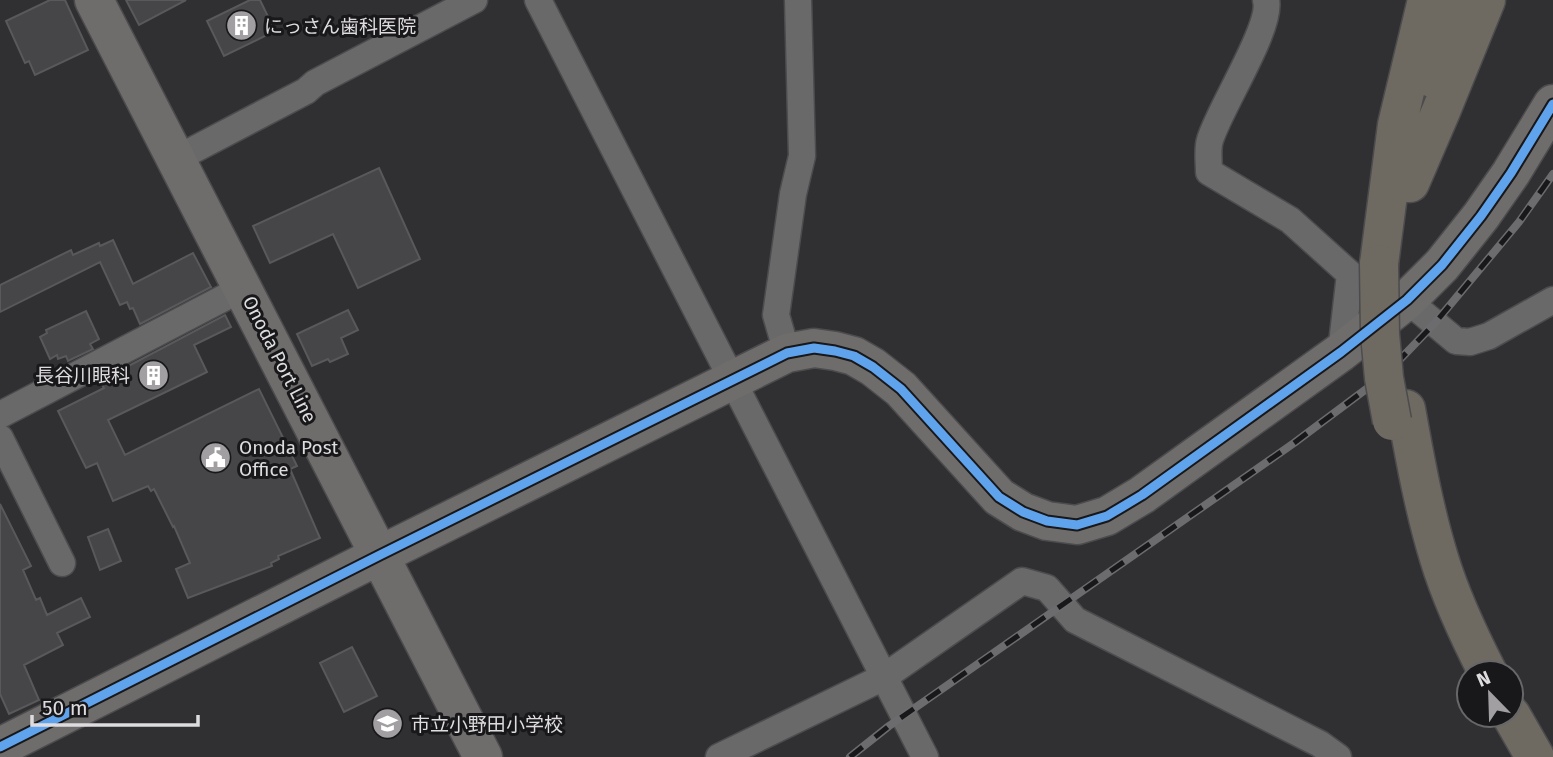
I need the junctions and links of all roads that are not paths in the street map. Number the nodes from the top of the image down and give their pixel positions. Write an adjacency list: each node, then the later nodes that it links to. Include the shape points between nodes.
1 (94, 0): 10 (street, Onoda Port Line)
2 (474, 0): 10 (street)
3 (538, 0): 18 (street)
4 (798, 0): 17 (street, via 802,156 776,314)
5 (1266, 0): 16 (street, via 1266,15 1253,49 1209,142 1209,172 1290,220 1350,274)
6 (1427, 0): 12 (highway, via 1397,125)
7 (1457, 0): 11 (highway, via 1427,93)
8 (1486, 0): 11 (highway)
9 (1553, 104): 14 (street, via 1481,216)
10 (176, 159): 13 (street, Onoda Port Line)
11 (1410, 183): 12 (highway, via 1404,226)
12 (1391, 258): 23 (highway, via 1401,325 1399,415 1440,559)
13 (243, 288): 19 (street); 21 (street, Onoda Port Line)
14 (1407, 300): 15 (street, via 1456,341 1470,342); 16 (street)
15 (1553, 300)
16 (1341, 352): 17 (street, via 1142,495 1107,516 1077,525 1047,522 999,497 901,389 863,361 814,348)
17 (787, 353): 18 (street)
18 (732, 380): 21 (street); 24 (street)
19 (0, 415)
20 (0, 438): 22 (street)
21 (380, 555): 26 (street); 27 (street, Onoda Port Line)
22 (62, 563)
23 (1481, 659)
24 (884, 677): 28 (street); 29 (street); 30 (street, via 1022,581 1047,588 1074,620)
25 (1519, 729): 31 (highway)
26 (0, 747)
27 (482, 757)
28 (719, 757)
29 (925, 757)
30 (1338, 757)
31 (1535, 757)

